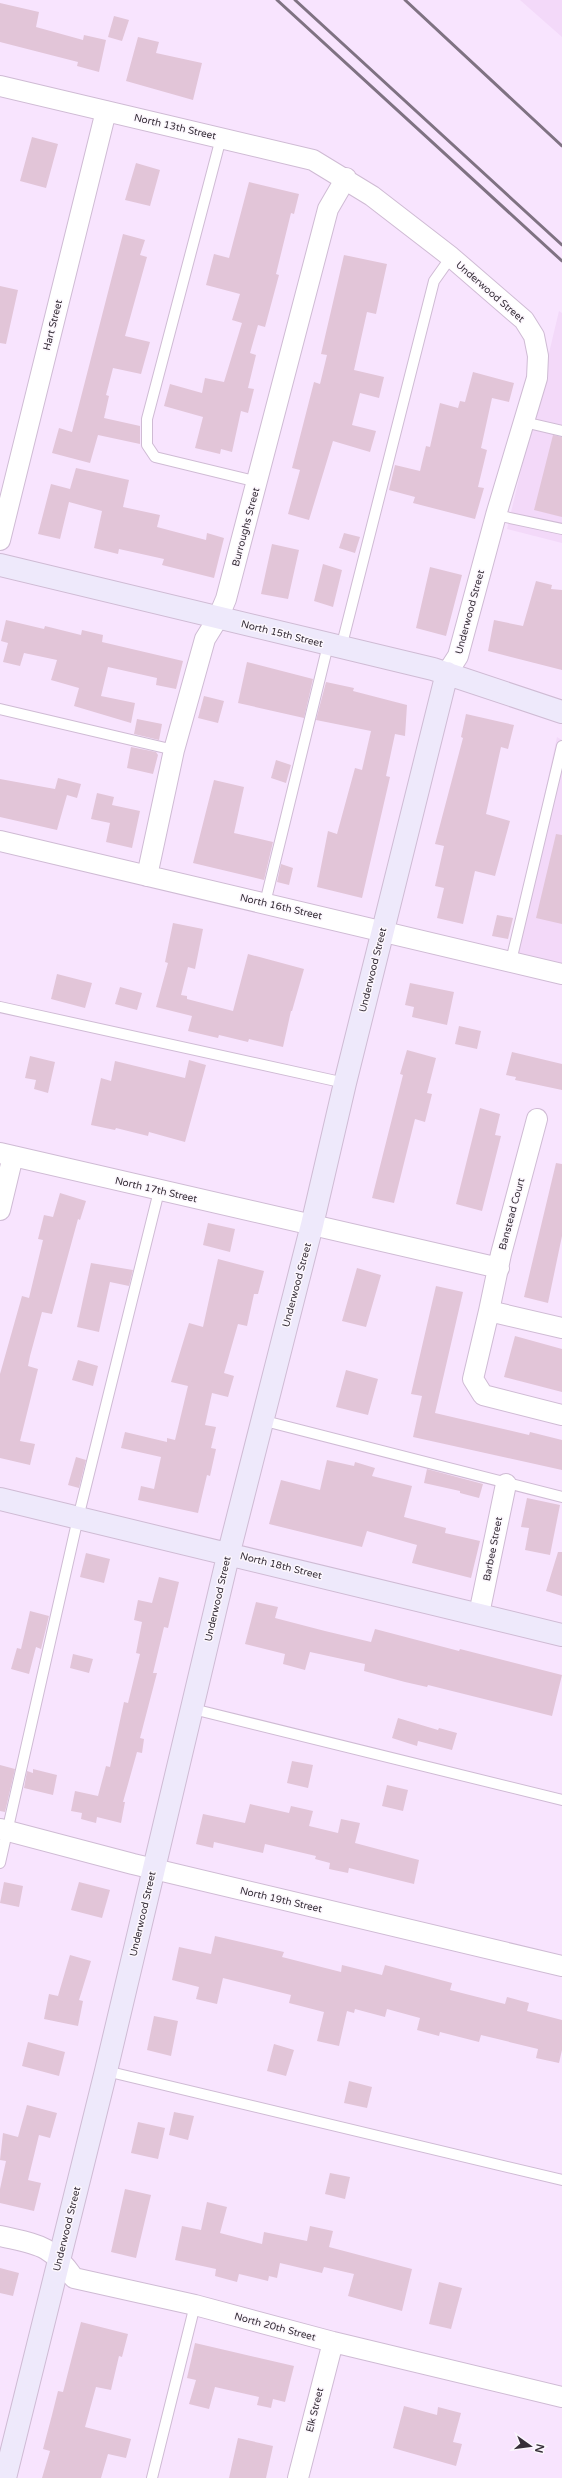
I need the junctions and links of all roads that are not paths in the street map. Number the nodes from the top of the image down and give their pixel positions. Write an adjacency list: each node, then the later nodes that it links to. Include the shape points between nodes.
1 (0, 86): 2 (street, North 13th Street)
2 (106, 111): 3 (street, North 13th Street); 11 (street, Hart Street)
3 (221, 138): 4 (street, North 13th Street, via 313,160); 8 (lane, via 147,419 147,445 155,456)
4 (346, 178): 5 (street, Underwood Street); 8 (street, Burroughs Street, via 328,209)
5 (451, 257): 6 (street, Underwood Street, via 524,320 534,336 538,356 537,378); 14 (lane, via 434,281)
6 (524, 422): 7 (lane); 9 (street, Underwood Street)
7 (562, 430)
8 (258, 482): 13 (street, Burroughs Street, via 226,599)
9 (496, 514): 10 (lane); 15 (street, Underwood Street, via 458,656)
10 (562, 529)
11 (0, 540)
12 (0, 564): 13 (street, North 15th Street)
13 (218, 618): 14 (street, North 15th Street); 19 (street, Burroughs Street, via 205,638)
14 (334, 646): 15 (street, North 15th Street); 22 (lane)
15 (447, 673): 17 (street, North 15th Street); 23 (street, Underwood Street)
16 (0, 709): 19 (lane)
17 (562, 712)
18 (562, 746): 24 (lane)
19 (174, 750): 21 (street, Burroughs Street)
20 (0, 841): 21 (street, North 16th Street)
21 (147, 876): 22 (street, North 16th Street)
22 (265, 903): 23 (street, North 16th Street)
23 (383, 931): 24 (street, North 16th Street); 27 (street, Underwood Street)
24 (511, 961): 25 (street, North 16th Street)
25 (562, 974)
26 (0, 1007): 27 (lane)
27 (345, 1083): 32 (street, Underwood Street)
28 (537, 1119): 33 (street, Banstead Court)
29 (6, 1155): 30 (street, North 17th Street); 31 (street)
30 (159, 1191): 32 (street, North 17th Street); 41 (lane)
31 (0, 1210)
32 (312, 1225): 33 (street, North 17th Street); 37 (street, Underwood Street)
33 (499, 1268): 34 (street, Banstead Court)
34 (490, 1310): 35 (street); 36 (street, Banstead Court, via 473,1379 483,1395)
35 (562, 1328)
36 (562, 1415)
37 (261, 1420): 38 (lane); 42 (street, Underwood Street)
38 (506, 1484): 39 (lane); 43 (street, Barbee Street)
39 (562, 1497)
40 (0, 1499): 41 (street, North 18th Street)
41 (78, 1518): 42 (street, North 18th Street); 47 (lane)
42 (228, 1552): 43 (street, North 18th Street); 45 (street, Underwood Street)
43 (479, 1614): 44 (street, North 18th Street)
44 (562, 1635)
45 (193, 1709): 46 (lane); 49 (street, Underwood Street)
46 (562, 1800)
47 (4, 1830): 48 (lane); 49 (street, North 19th Street)
48 (0, 1863)
49 (154, 1869): 50 (street, North 19th Street); 51 (street, Underwood Street)
50 (562, 1966)
51 (106, 2071): 52 (lane); 54 (street, Underwood Street)
52 (562, 2180)
53 (0, 2236): 54 (street, North 20th Street, via 40,2245)
54 (60, 2258): 55 (street, North 20th Street, via 74,2278); 59 (street, Underwood Street)
55 (195, 2305): 56 (street, North 20th Street); 60 (lane)
56 (333, 2342): 57 (street, North 20th Street); 58 (street, Elk Street)
57 (562, 2397)
58 (302, 2477)
59 (5, 2478)
60 (152, 2478)

